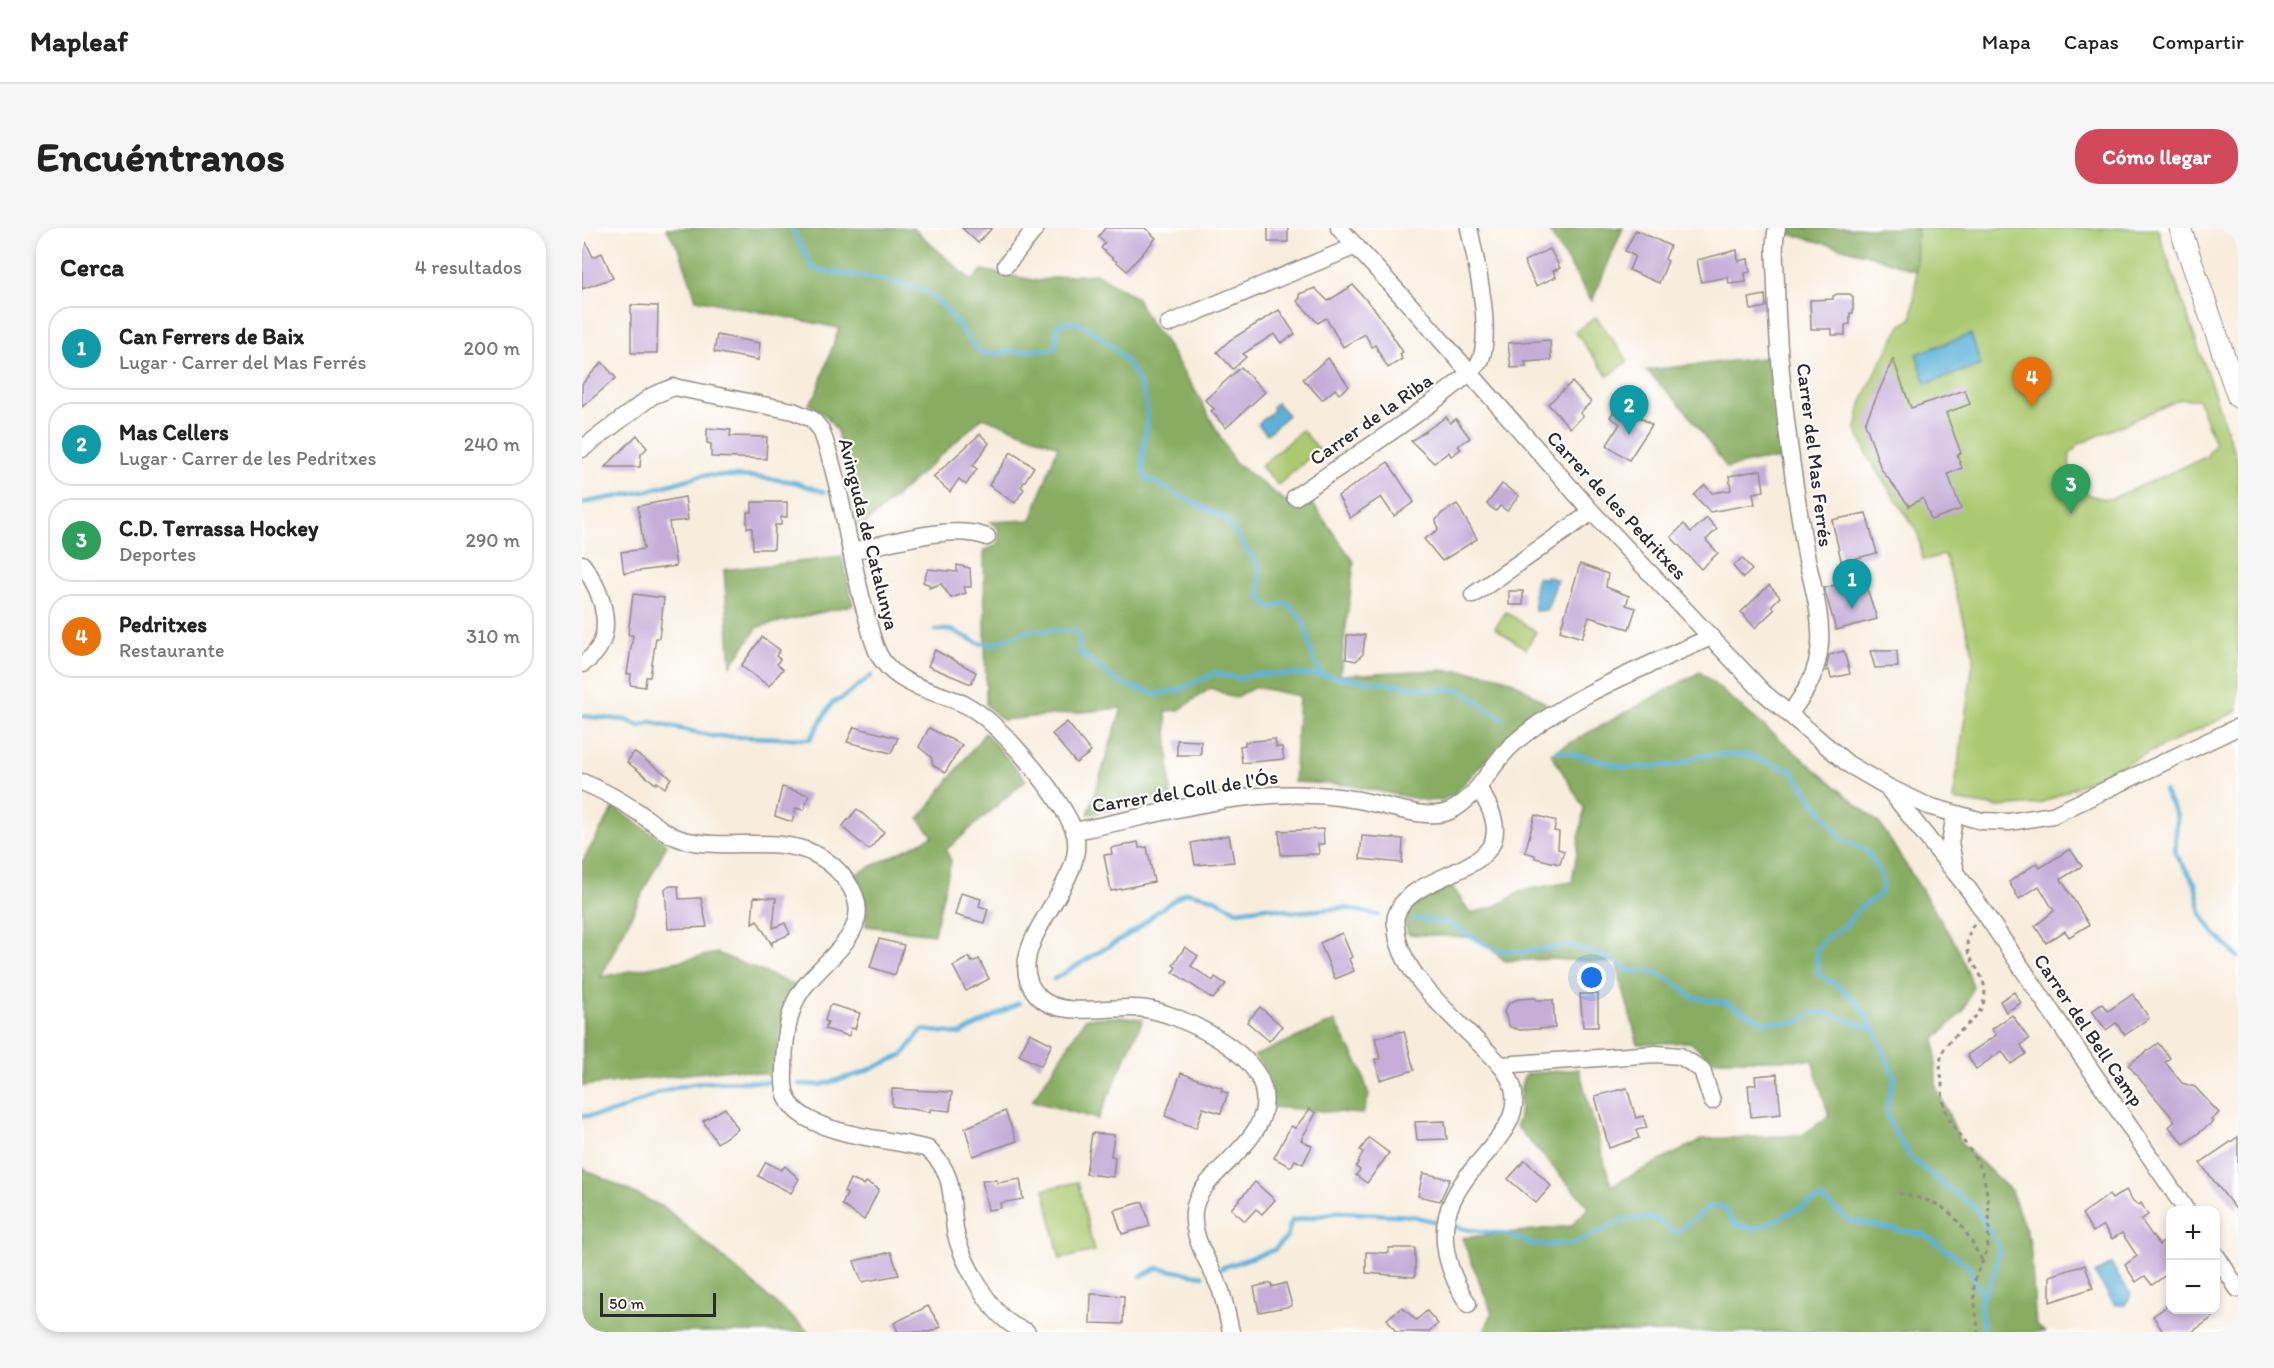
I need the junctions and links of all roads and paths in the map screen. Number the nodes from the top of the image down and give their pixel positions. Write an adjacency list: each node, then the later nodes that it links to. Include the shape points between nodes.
1 (1036, 228): 7 (street)
2 (1339, 228): 6 (street, Carrer de les Pedritxes)
3 (1469, 228): 9 (street, via 1485,343 1481,362)
4 (1777, 228): 20 (street, Carrer del Mas Ferrés, via 1777,309 1785,403 1796,494 1820,617 1820,645 1812,680)
5 (2180, 228): 10 (street)
6 (1356, 246): 8 (street); 9 (street, Carrer de les Pedritxes)
7 (1006, 265)
8 (1168, 324)
9 (1470, 374): 12 (street, Carrer de la Riba); 13 (street, Carrer de les Pedritxes)
10 (2238, 397)
11 (582, 449): 15 (street, Avinguda de Catalunya, via 652,396 674,387 812,418 821,430)
12 (1295, 497)
13 (1592, 512): 17 (street); 18 (street, Carrer de les Pedritxes)
14 (987, 537): 15 (street, via 973,532 949,532)
15 (852, 551): 26 (street, Avinguda de Catalunya, via 860,595 881,658 898,677 969,706 998,730 1049,789)
16 (582, 564): 19 (street, via 600,591 605,630 599,649)
17 (1473, 595)
18 (1711, 637): 20 (street, Carrer de les Pedritxes); 24 (street, Carrer del Coll de l'Ós, via 1607,686 1542,723 1511,745)
19 (582, 664)
20 (1789, 714): 23 (street, Carrer de les Pedritxes, via 1848,764)
21 (2238, 727): 25 (street, Carrer de les Pedritxes, via 2053,815 2009,822)
22 (582, 782): 37 (street, via 613,796 681,839 697,843 796,846 819,856 849,884 857,919 849,940 796,1000 786,1037 784,1095 790,1105 808,1118 832,1128 928,1149 948,1174 960,1248 999,1314)
23 (1886, 786): 25 (street, Carrer de les Pedritxes); 27 (street, Carrer de les Pedritxes)
24 (1478, 788): 26 (street, Carrer del Coll de l'Ós, via 1451,810 1437,815 1353,799 1283,794); 29 (street, via 1494,819 1495,836 1487,849 1466,867 1404,900 1395,916 1398,943 1411,968)
25 (1954, 814): 27 (street, via 1950,843)
26 (1074, 831): 38 (street, via 1076,852 1070,871 1029,949 1028,972 1038,996 1067,1009 1145,1008 1172,1016 1239,1054 1263,1086 1263,1107 1246,1145 1205,1187 1194,1207 1196,1233 1222,1294)
27 (1957, 874): 28 (street, Carrer del Bell Camp)
28 (1983, 910): 32 (street, Carrer del Bell Camp); 34 (path, via 1966,937 1965,949 1983,983 1984,1001 1941,1059 1945,1108 1976,1157 1985,1181 1989,1231)
29 (1500, 1065): 30 (street, via 1656,1054 1680,1056 1702,1070); 36 (street, via 1508,1073 1514,1091 1510,1114 1500,1135 1476,1163 1447,1211 1446,1254 1451,1273)
30 (1712, 1101)
31 (1899, 1193): 34 (path, via 1939,1205 1952,1215)
32 (2183, 1206)
33 (2219, 1260): 35 (street)
34 (1983, 1262): 39 (path, via 1974,1286)
35 (2238, 1289)
36 (1468, 1304)
37 (1027, 1332)
38 (1231, 1332)
39 (1978, 1332)

